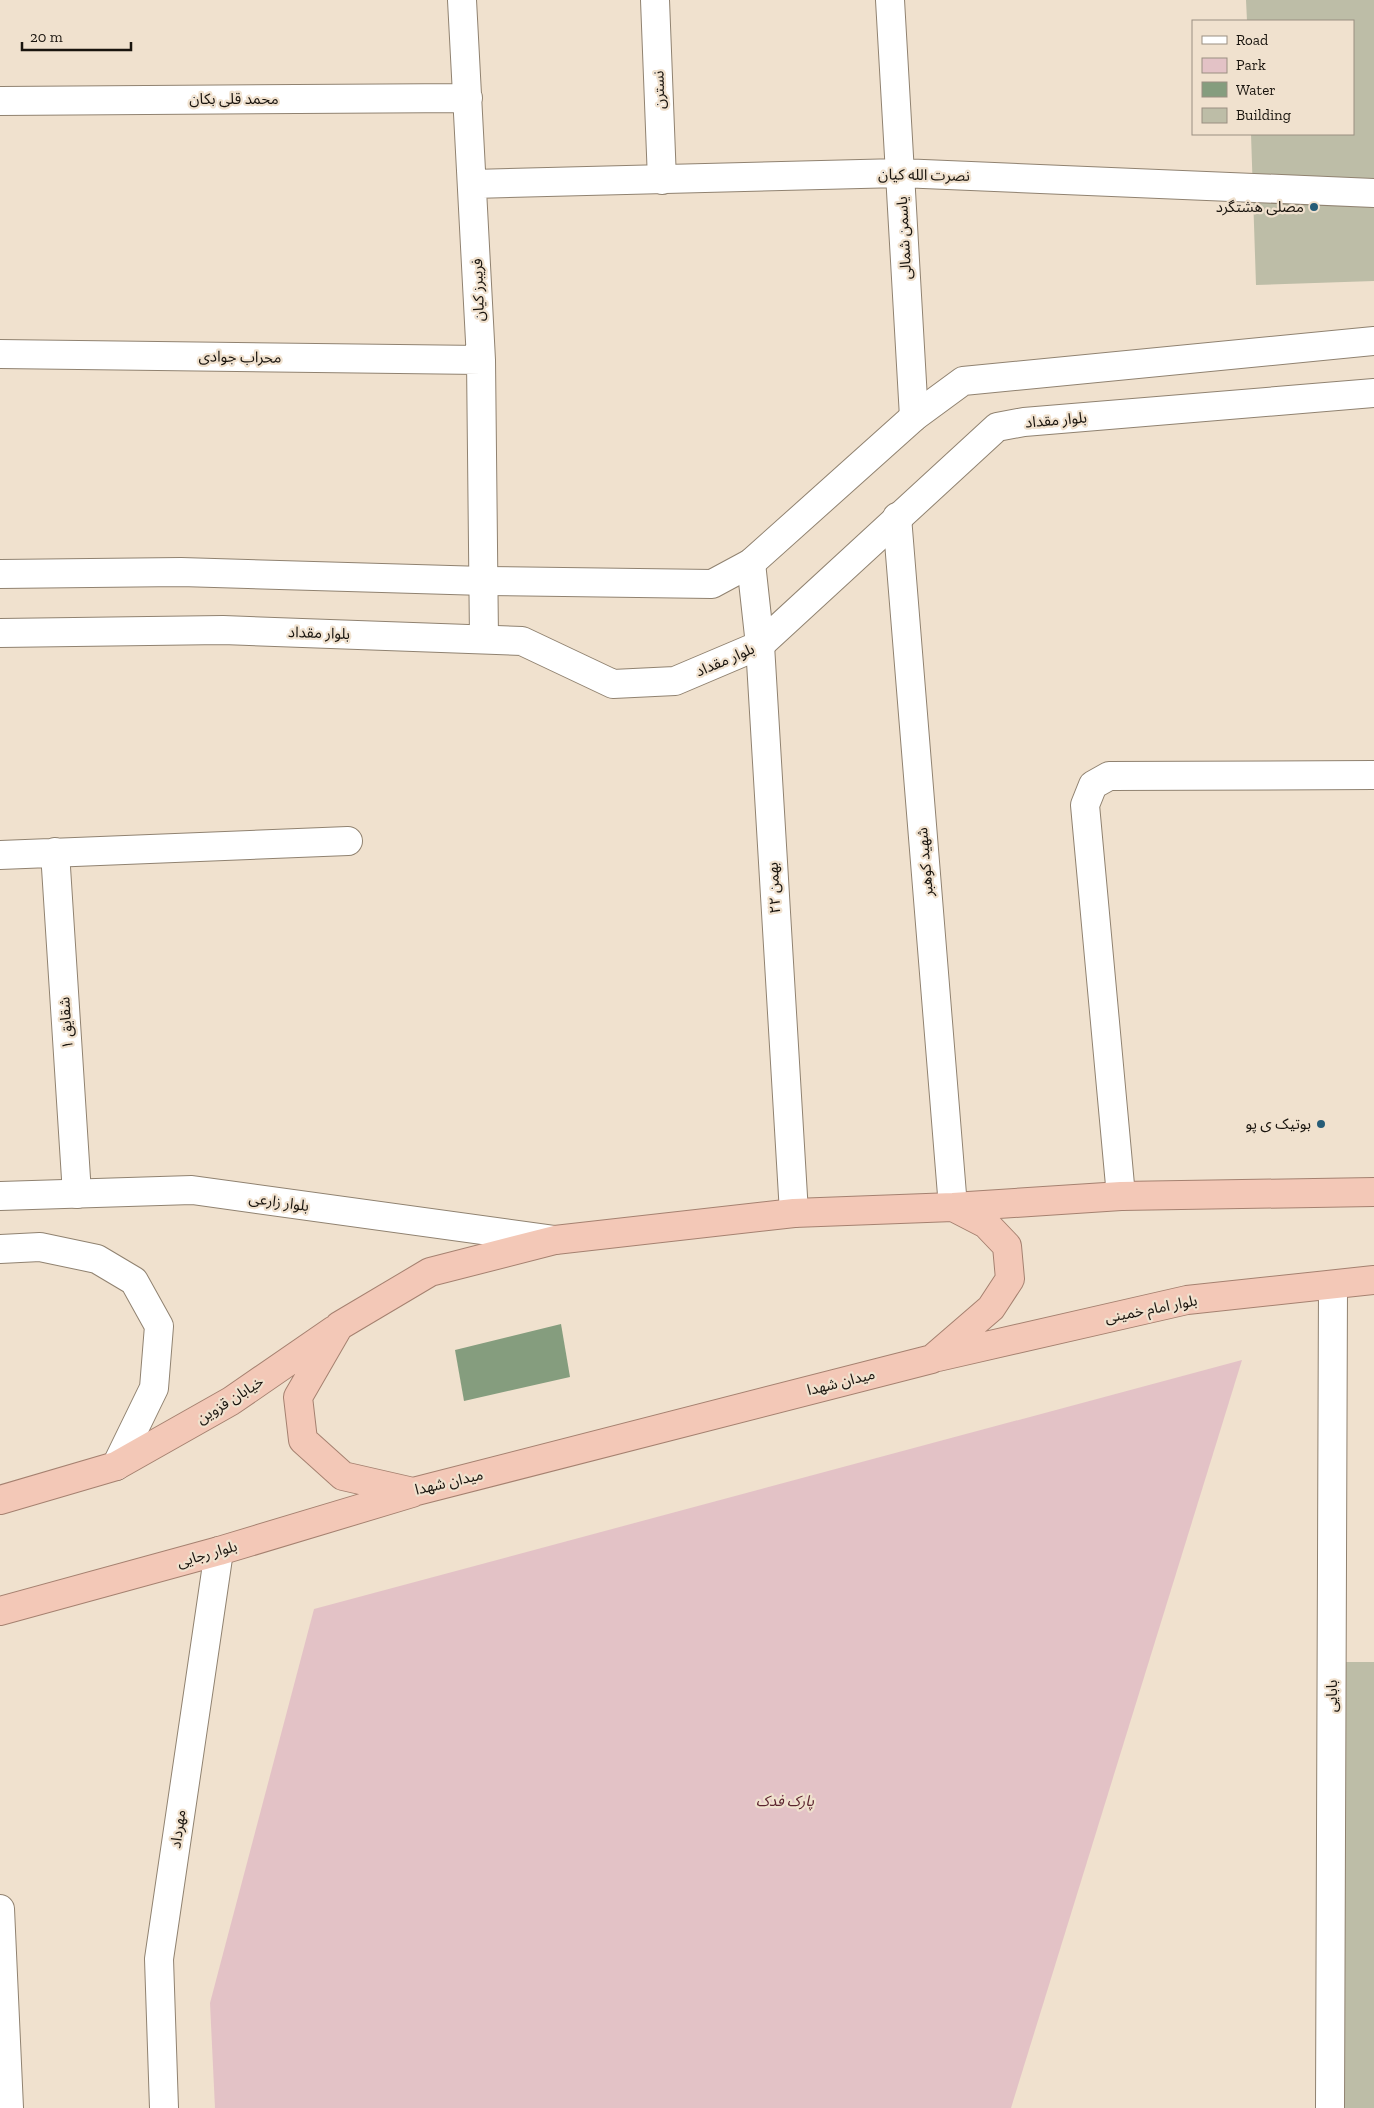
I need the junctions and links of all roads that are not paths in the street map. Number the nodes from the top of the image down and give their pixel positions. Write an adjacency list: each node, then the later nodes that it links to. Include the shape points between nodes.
1 (462, 0): 4 (street, فریبرز کیان)
2 (655, 0): 7 (street, نسترن)
3 (890, 0): 6 (street, یاسمن شمالی)
4 (468, 98): 5 (street, محمد قلی بکان); 8 (street, فریبرز کیان)
5 (0, 101)
6 (900, 173): 7 (street, نصرت الله کیان); 9 (street, نصرت الله کیان); 14 (street, یاسمن شمالی)
7 (662, 180): 8 (street, نصرت الله کیان)
8 (473, 184): 12 (street, فریبرز کیان)
9 (1374, 193)
10 (1374, 341): 14 (street, via 963,381)
11 (0, 354): 12 (street, محراب جوادی)
12 (480, 360): 18 (street, فریبرز کیان)
13 (1374, 393): 15 (street, بلوار مقداد, via 1024,422 997,427)
14 (914, 416): 16 (street)
15 (897, 517): 21 (street, بلوار مقداد); 30 (street, شهید کوهبر)
16 (752, 563): 18 (street, via 712,584); 21 (street, ۲۲ بهمن)
17 (0, 574): 18 (street, via 181,572)
18 (484, 581): 20 (street, فریبرز کیان)
19 (0, 633): 20 (street, بلوار مقداد, via 223,630)
20 (484, 640): 21 (street, بلوار مقداد, via 522,641 613,684 675,681)
21 (760, 645): 31 (street, ۲۲ بهمن)
22 (1374, 775): 29 (street, via 1109,776 1093,785 1085,805)
23 (348, 841): 24 (street)
24 (54, 852): 25 (street); 27 (street, شقایق ۱)
25 (0, 855)
26 (1374, 1192): 29 (highway)
27 (77, 1194): 28 (street, بلوار زارعی); 32 (street, بلوار زارعی, via 192,1190)
28 (0, 1196)
29 (1121, 1196): 30 (highway)
30 (953, 1207): 31 (highway, میدان شهدا); 37 (highway, میدان شهدا, via 986,1224 1007,1246 1010,1279 992,1308)
31 (794, 1213): 32 (highway, میدان شهدا)
32 (556, 1240): 36 (highway, میدان شهدا, via 430,1272)
33 (0, 1248): 38 (street, via 40,1247 97,1259 134,1281 159,1326 154,1388)
34 (1374, 1280): 35 (highway, بلوار امام خمینی)
35 (1333, 1285): 37 (highway, بلوار امام خمینی, via 1187,1300); 46 (street, بابایی)
36 (339, 1326): 38 (highway, خیابان قزوین, via 231,1401); 39 (highway, میدان شهدا, via 298,1397 303,1440 343,1476)
37 (932, 1359): 39 (highway, میدان شهدا)
38 (116, 1466): 40 (highway)
39 (413, 1492): 41 (highway, بلوار رجایی)
40 (0, 1500)
41 (219, 1552): 42 (highway, بلوار رجایی); 45 (street, مهرداد, via 160,1959)
42 (0, 1612)
43 (0, 1909): 44 (street)
44 (9, 2108)
45 (164, 2108)
46 (1330, 2108)

